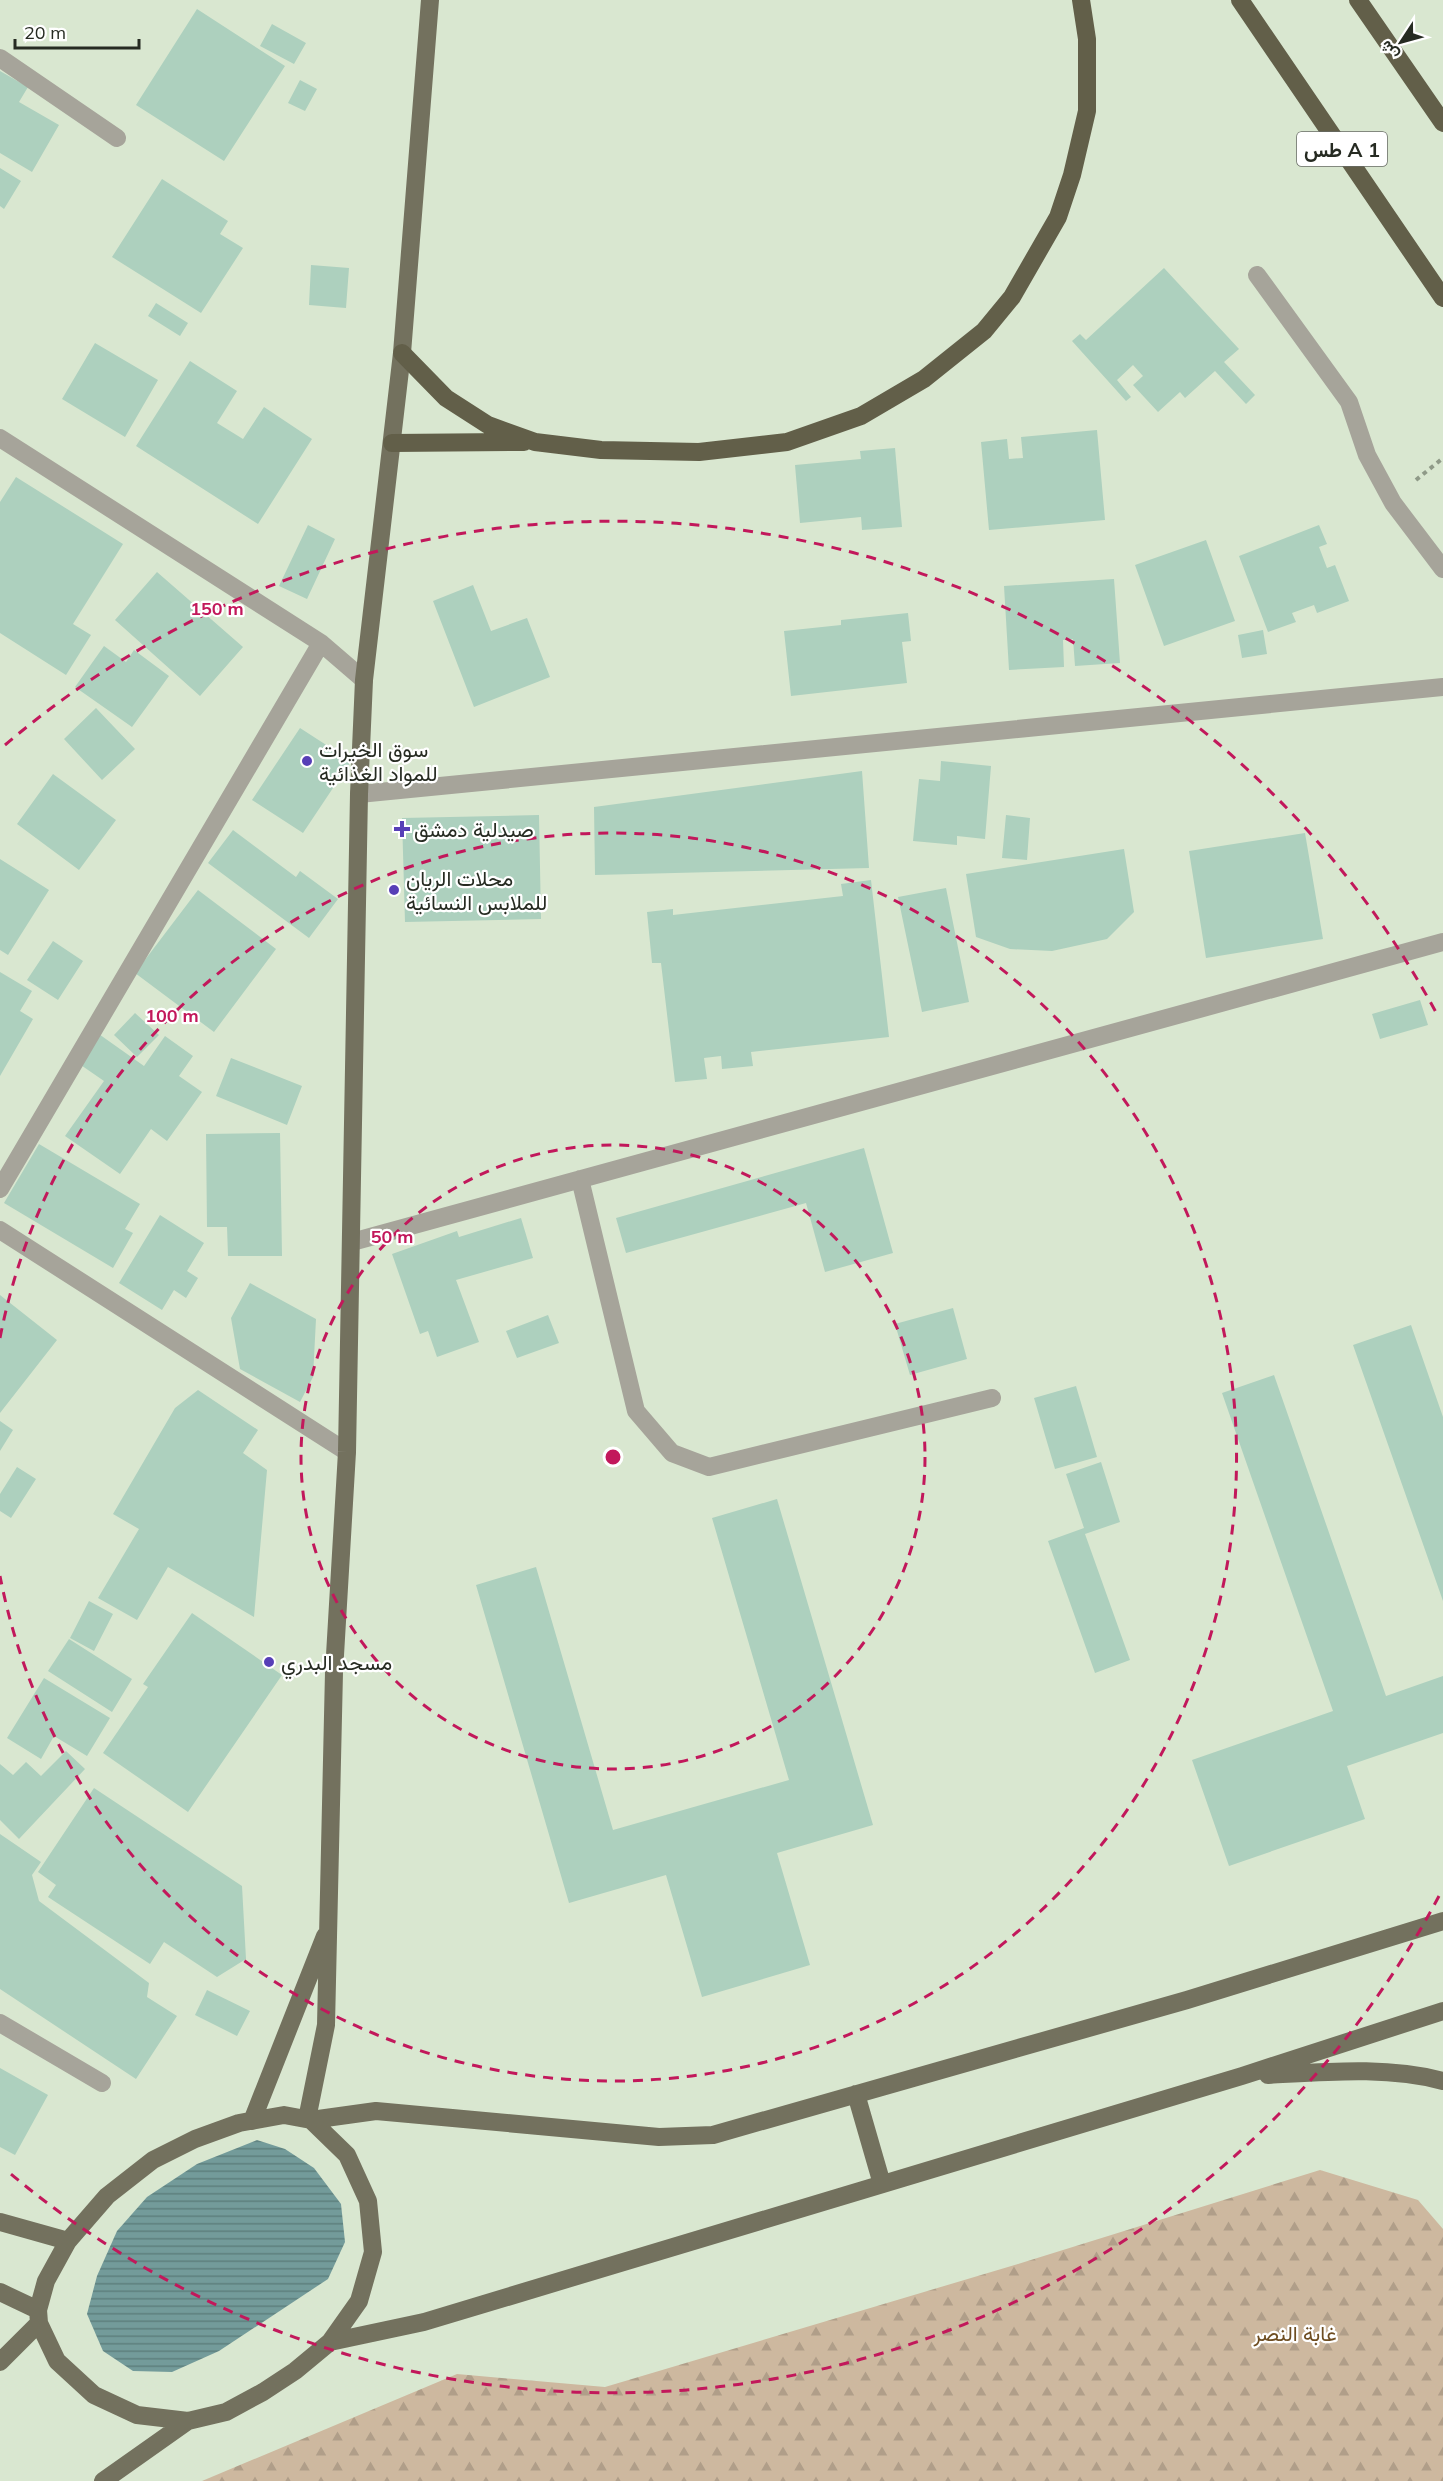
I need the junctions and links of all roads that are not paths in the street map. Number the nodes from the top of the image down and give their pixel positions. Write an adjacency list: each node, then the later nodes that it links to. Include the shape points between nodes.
1 (430, 0): 10 (main road)
2 (1081, 0): 12 (highway, via 1087,39 1087,111 1072,175 1058,217 1012,297 984,331 924,379 861,416 787,442 699,452 600,450)
3 (1240, 0): 9 (highway, طس A 1)
4 (1358, 0): 6 (highway)
5 (0, 58): 7 (street)
6 (1443, 123)
7 (117, 138)
8 (1257, 275): 14 (street, via 1349,402 1367,455 1393,503)
9 (1443, 298)
10 (402, 352): 12 (highway, via 447,398 489,425); 13 (main road)
11 (0, 438): 15 (street)
12 (535, 442): 13 (highway)
13 (393, 444): 16 (main road)
14 (1443, 569)
15 (321, 643): 16 (street); 21 (street)
16 (364, 680): 18 (main road)
17 (1443, 687): 18 (street)
18 (359, 795): 23 (main road)
19 (1443, 942): 20 (street)
20 (580, 1179): 23 (street); 24 (street, via 636,1411 672,1453 709,1467)
21 (0, 1189)
22 (0, 1230): 25 (street)
23 (352, 1242): 25 (main road)
24 (992, 1398)
25 (347, 1452): 27 (main road, via 334,1672)
26 (1443, 1921): 33 (main road, via 1187,2000)
27 (330, 1923): 34 (main road, via 326,2025); 35 (main road)
28 (1443, 2011): 30 (main road)
29 (0, 2023): 32 (street)
30 (1242, 2076): 31 (main road, via 1416,2073); 36 (main road)
31 (1443, 2080)
32 (102, 2083)
33 (856, 2094): 34 (main road, via 713,2134 684,2137 376,2111); 36 (main road)
34 (309, 2119): 35 (main road, via 284,2115); 41 (main road, via 347,2155 368,2201 373,2252 359,2301)
35 (252, 2121): 38 (main road, via 195,2139 153,2160 107,2196)
36 (882, 2184): 41 (main road, via 424,2322)
37 (0, 2222): 38 (main road)
38 (68, 2241): 40 (main road, via 46,2281)
39 (0, 2292): 40 (main road)
40 (38, 2317): 42 (main road); 43 (main road, via 57,2361 94,2395 137,2415)
41 (330, 2342): 43 (main road, via 295,2371 244,2402 226,2412)
42 (0, 2362)
43 (188, 2421): 44 (main road)
44 (103, 2481)

